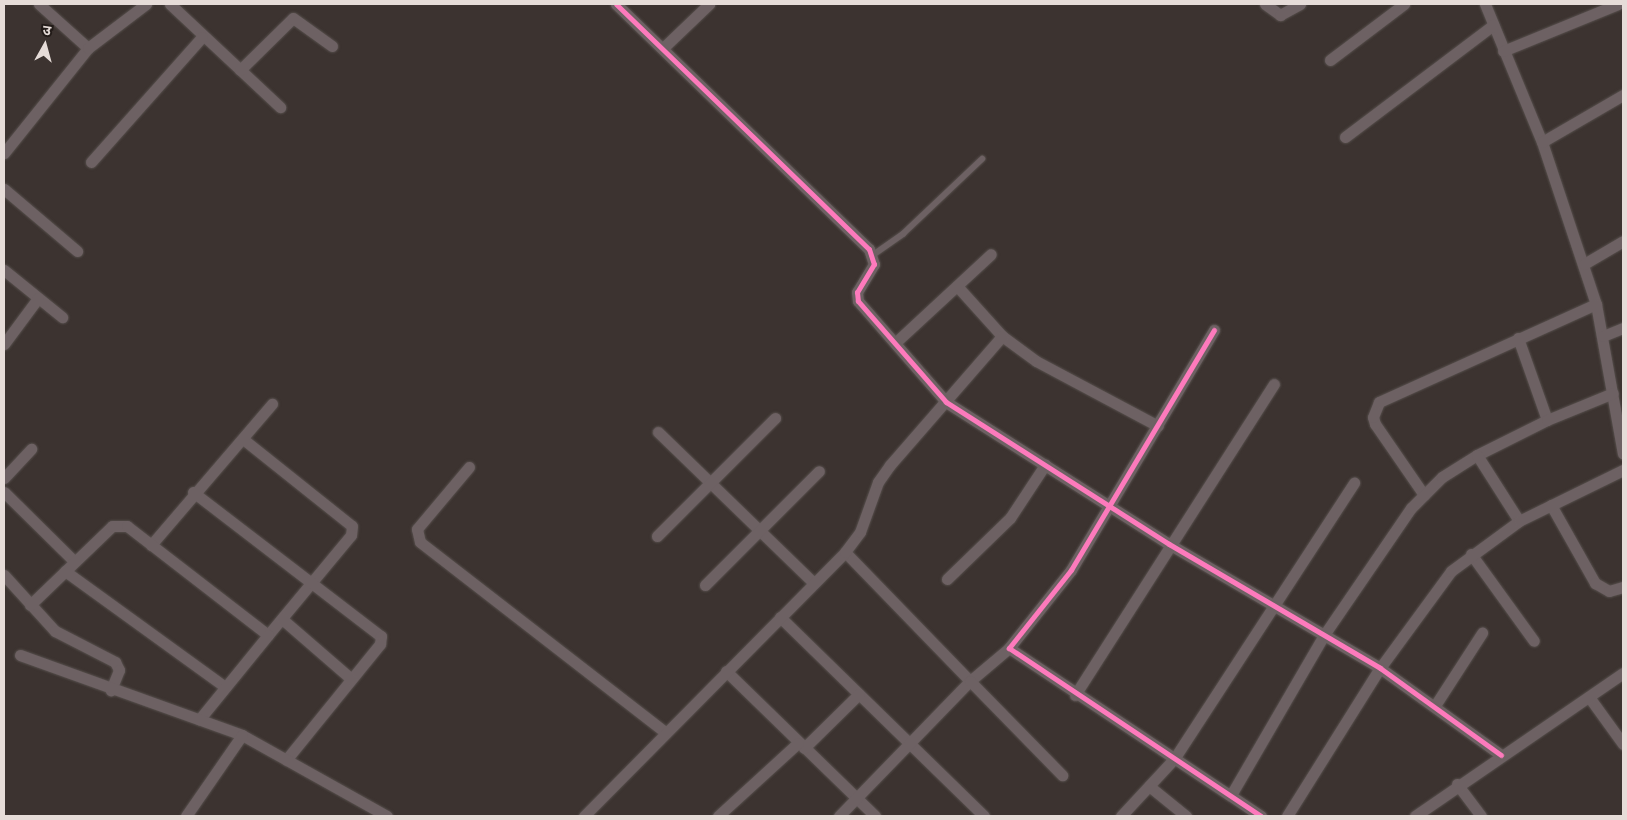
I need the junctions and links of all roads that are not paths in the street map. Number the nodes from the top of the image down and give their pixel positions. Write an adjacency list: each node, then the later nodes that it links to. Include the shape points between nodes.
1 (39, 4): 15 (street)
2 (146, 4): 15 (street)
3 (170, 4): 13 (street)
4 (616, 4): 16 (street)
5 (709, 4): 16 (street)
6 (1266, 4): 7 (street, via 1280,14)
7 (1300, 4)
8 (1404, 4): 18 (street)
9 (1485, 4): 12 (street)
10 (1618, 4): 11 (street)
11 (1604, 7): 17 (street)
12 (1493, 25): 17 (street); 22 (street)
13 (202, 37): 19 (street); 26 (street)
14 (332, 46): 19 (street, via 293,18)
15 (88, 48): 24 (street)
16 (662, 48): 31 (street)
17 (1503, 52): 23 (street)
18 (1330, 60)
19 (240, 70): 21 (street)
20 (1623, 95): 23 (street)
21 (280, 107)
22 (1345, 137)
23 (1542, 142): 32 (street)
24 (4, 153)
25 (982, 159): 31 (lane, via 903,234)
26 (91, 162)
27 (4, 189): 29 (street)
28 (1623, 241): 32 (street)
29 (77, 251)
30 (991, 254): 34 (street)
31 (873, 255): 43 (street, via 874,264 857,292 858,301)
32 (1584, 264): 36 (street)
33 (4, 270): 35 (street)
34 (957, 286): 40 (street); 43 (street)
35 (38, 298): 37 (street); 44 (street)
36 (1596, 304): 41 (street); 42 (street)
37 (62, 317)
38 (1623, 328): 41 (street)
39 (1214, 330): 52 (street)
40 (1002, 336): 47 (street); 52 (street, via 1078,386)
41 (1603, 336): 46 (street)
42 (1518, 338): 50 (street); 67 (street, via 1375,408 1375,424)
43 (896, 342): 47 (street)
44 (4, 344)
45 (1274, 384): 73 (street)
46 (1613, 393): 50 (street); 51 (street)
47 (946, 402): 58 (street); 75 (street, via 878,482 860,532)
48 (272, 404): 54 (street)
49 (775, 418): 63 (street)
50 (1546, 420): 57 (street)
51 (1621, 423): 56 (street)
52 (1158, 426): 68 (street)
53 (658, 432): 63 (street)
54 (243, 439): 66 (street); 81 (street, via 352,526 351,535)
55 (31, 449): 62 (street)
56 (1623, 454)
57 (1477, 455): 67 (street); 70 (street)
58 (1045, 465): 68 (street); 80 (street, via 1010,518)
59 (469, 467): 107 (street, via 417,529 420,542)
60 (1623, 470): 69 (street)
61 (819, 471): 71 (street)
62 (4, 478)
63 (711, 483): 71 (street); 72 (street)
64 (1354, 484): 86 (street)
65 (4, 492): 77 (street)
66 (193, 492): 74 (street); 81 (street)
67 (1424, 495): 91 (street)
68 (1110, 504): 73 (street); 93 (street, via 1071,570)
69 (1551, 505): 70 (street); 84 (street, via 1595,583 1609,591)
70 (1519, 521): 76 (street)
71 (759, 530): 82 (street); 83 (street)
72 (657, 536)
73 (1169, 544): 86 (street); 103 (street)
74 (151, 545): 77 (street, via 118,524); 90 (street)
75 (845, 552): 82 (street); 99 (street)
76 (1471, 554): 92 (street); 95 (street, via 1433,594)
77 (74, 561): 78 (street)
78 (65, 571): 85 (street); 100 (street)
79 (4, 575): 85 (street)
80 (947, 579)
81 (313, 581): 88 (street); 98 (street, via 381,636 380,644)
82 (814, 583): 87 (street)
83 (705, 584)
84 (1623, 587)
85 (30, 605): 101 (street, via 64,638 115,662 119,670)
86 (1271, 605): 91 (street); 113 (street)
87 (780, 617): 96 (street); 102 (street)
88 (282, 619): 90 (street); 98 (street)
89 (1482, 633): 105 (street)
90 (268, 635): 100 (street)
91 (1324, 635): 95 (street); 118 (street)
92 (1534, 641)
93 (1009, 648): 99 (street); 103 (street)
94 (20, 655): 101 (street)
95 (1380, 668): 105 (street); 130 (street)
96 (726, 671): 107 (street); 111 (street)
97 (1623, 673): 104 (street)
98 (350, 678): 114 (street)
99 (970, 681): 109 (street); 115 (street)
100 (225, 687): 106 (street)
101 (111, 690): 106 (street)
102 (859, 694): 109 (street); 111 (street)
103 (1075, 695): 113 (street)
104 (1590, 697): 110 (street); 112 (street)
105 (1436, 704): 112 (street)
106 (199, 720): 108 (street)
107 (666, 733): 122 (street)
108 (242, 735): 114 (street); 120 (street)
109 (908, 742): 119 (street); 126 (street)
110 (1623, 744)
111 (801, 745): 119 (street); 123 (street)
112 (1502, 754): 116 (street)
113 (1174, 759): 117 (street); 118 (street)
114 (286, 760): 121 (street)
115 (1062, 774)
116 (1458, 784): 131 (street); 132 (street)
117 (1149, 786): 127 (street); 128 (street)
118 (1231, 795): 129 (street)
119 (855, 799): 124 (street); 125 (street)
120 (186, 816)
121 (387, 816)
122 (584, 816)
123 (718, 816)
124 (840, 816)
125 (875, 816)
126 (984, 816)
127 (1121, 816)
128 (1186, 816)
129 (1261, 816)
130 (1287, 816)
131 (1415, 816)
132 (1480, 816)

